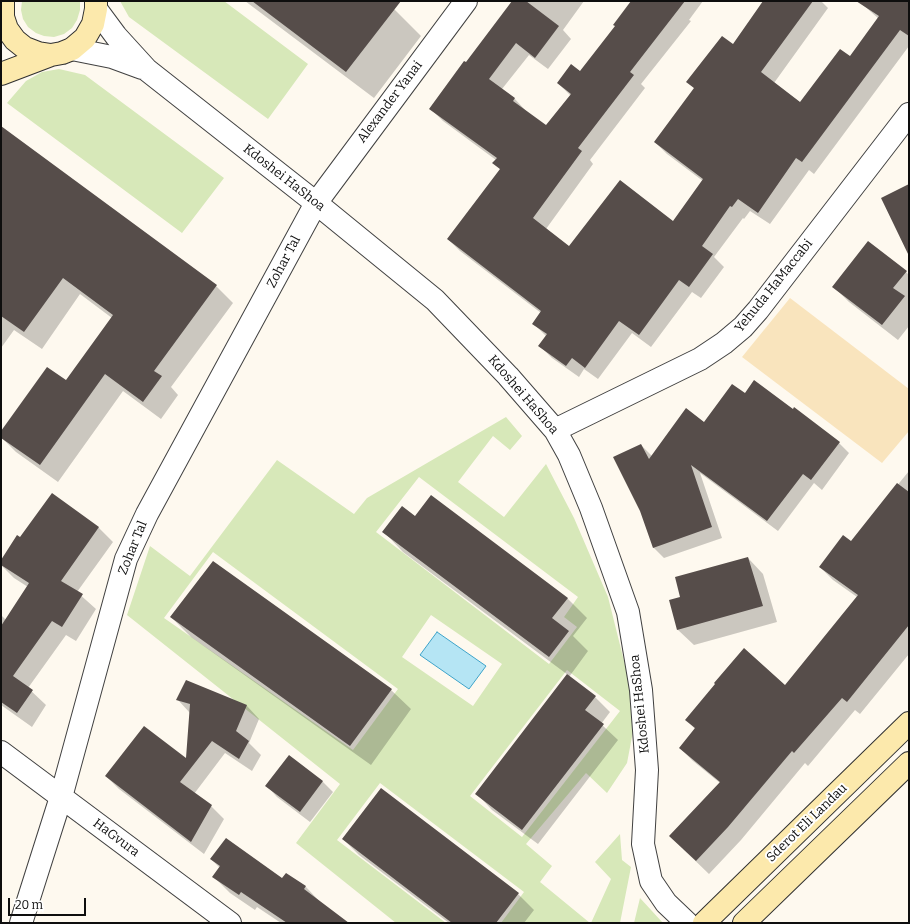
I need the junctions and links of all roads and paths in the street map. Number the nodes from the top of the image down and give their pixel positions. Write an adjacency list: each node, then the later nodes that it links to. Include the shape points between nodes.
1 (466, 1): 9 (street, Alexander Yanai)
2 (2, 4): 5 (street, via 7,29 15,40 32,51)
3 (96, 5): 4 (street, via 93,24 85,38); 6 (street, Kdoshei HaShoa, via 116,36)
4 (72, 49): 5 (street); 6 (street, Kdoshei HaShoa, via 112,57)
5 (51, 54): 7 (street)
6 (147, 70): 9 (street, Kdoshei HaShoa)
7 (1, 74)
8 (909, 114): 10 (street, Yehuda HaMaccabi, via 758,310 742,327 700,359)
9 (316, 203): 10 (street, Kdoshei HaShoa, via 435,300 508,376); 14 (street, Zohar Tal, via 147,514 126,559)
10 (555, 430): 17 (street, Kdoshei HaShoa, via 569,455 588,502 628,612 642,698 648,770 644,844 651,881 666,903)
11 (909, 723): 18 (street, Sderot Eli Landau)
12 (1, 752): 14 (street, HaGvura)
13 (909, 762): 19 (street)
14 (61, 797): 15 (street, Zohar Tal); 16 (street, HaGvura)
15 (21, 923)
16 (230, 923)
17 (687, 923)
18 (704, 923)
19 (744, 923)

